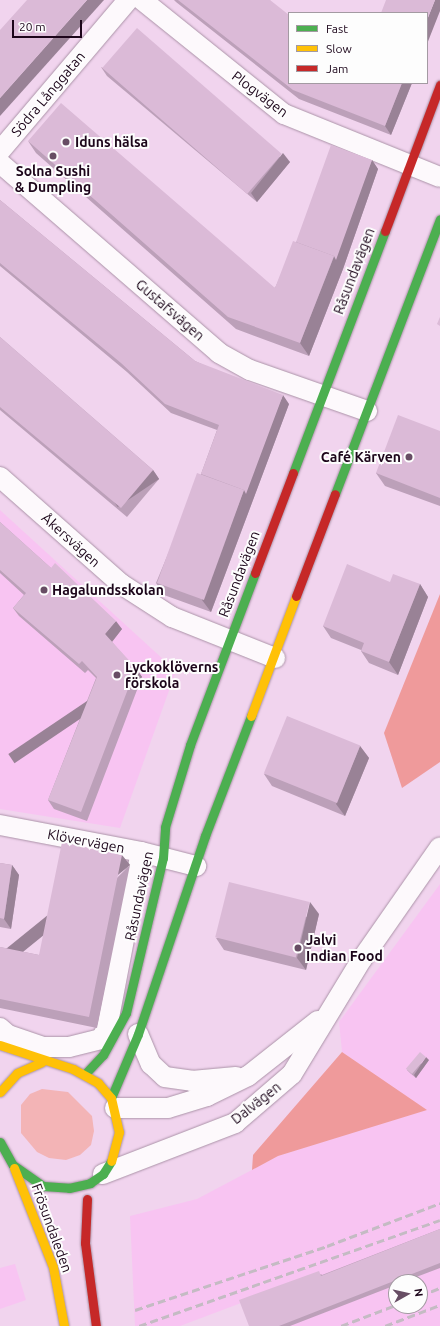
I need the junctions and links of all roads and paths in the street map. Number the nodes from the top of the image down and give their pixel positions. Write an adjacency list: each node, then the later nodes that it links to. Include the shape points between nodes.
1 (128, 0): 4 (street, Södra Långgatan)
2 (142, 0): 6 (street, Plogvägen, via 284,114)
3 (440, 85): 6 (street, Råsundavägen)
4 (0, 151)
5 (0, 163): 9 (street, Gustafsvägen, via 219,353 250,370)
6 (409, 165): 7 (street, Plogvägen); 9 (street, Råsundavägen)
7 (440, 177)
8 (440, 220): 10 (street)
9 (323, 394): 10 (street, Gustafsvägen); 12 (street, Råsundavägen)
10 (367, 411): 13 (street)
11 (0, 477): 12 (street, Åkersvägen, via 121,584 172,617)
12 (229, 640): 13 (street, Åkersvägen); 17 (street, Råsundavägen, via 187,752 165,827)
13 (274, 658): 18 (street)
14 (0, 825): 16 (street, Klövervägen)
15 (440, 847): 19 (street, Dalvägen)
16 (141, 852): 17 (street, Klövervägen); 20 (street, via 107,1028 101,1039 69,1047 43,1046 8,1035)
17 (163, 858): 18 (street, Klövervägen); 24 (street, Råsundavägen, via 126,1013 103,1055)
18 (196, 866): 21 (street)
19 (332, 1009): 25 (street, Dalvägen); 30 (street, Dalvägen, via 292,1074 235,1123)
20 (0, 1028)
21 (138, 1034): 25 (street, via 151,1064 165,1076 192,1081); 27 (street)
22 (0, 1045): 23 (street)
23 (42, 1062): 24 (street); 26 (street, via 17,1073)
24 (84, 1074): 27 (street)
25 (248, 1076): 27 (street, Dalvägen, via 207,1096 168,1108)
26 (0, 1092)
27 (113, 1103): 30 (street, Frösundaleden, via 119,1132 111,1161)
28 (0, 1142): 29 (street)
29 (13, 1165): 30 (street, via 27,1178 43,1186 69,1188); 31 (street, Frösundaleden, via 53,1267)
30 (96, 1178): 32 (street, Frösundaleden, bridge, via 87,1199 85,1243)
31 (64, 1326)
32 (96, 1326)

